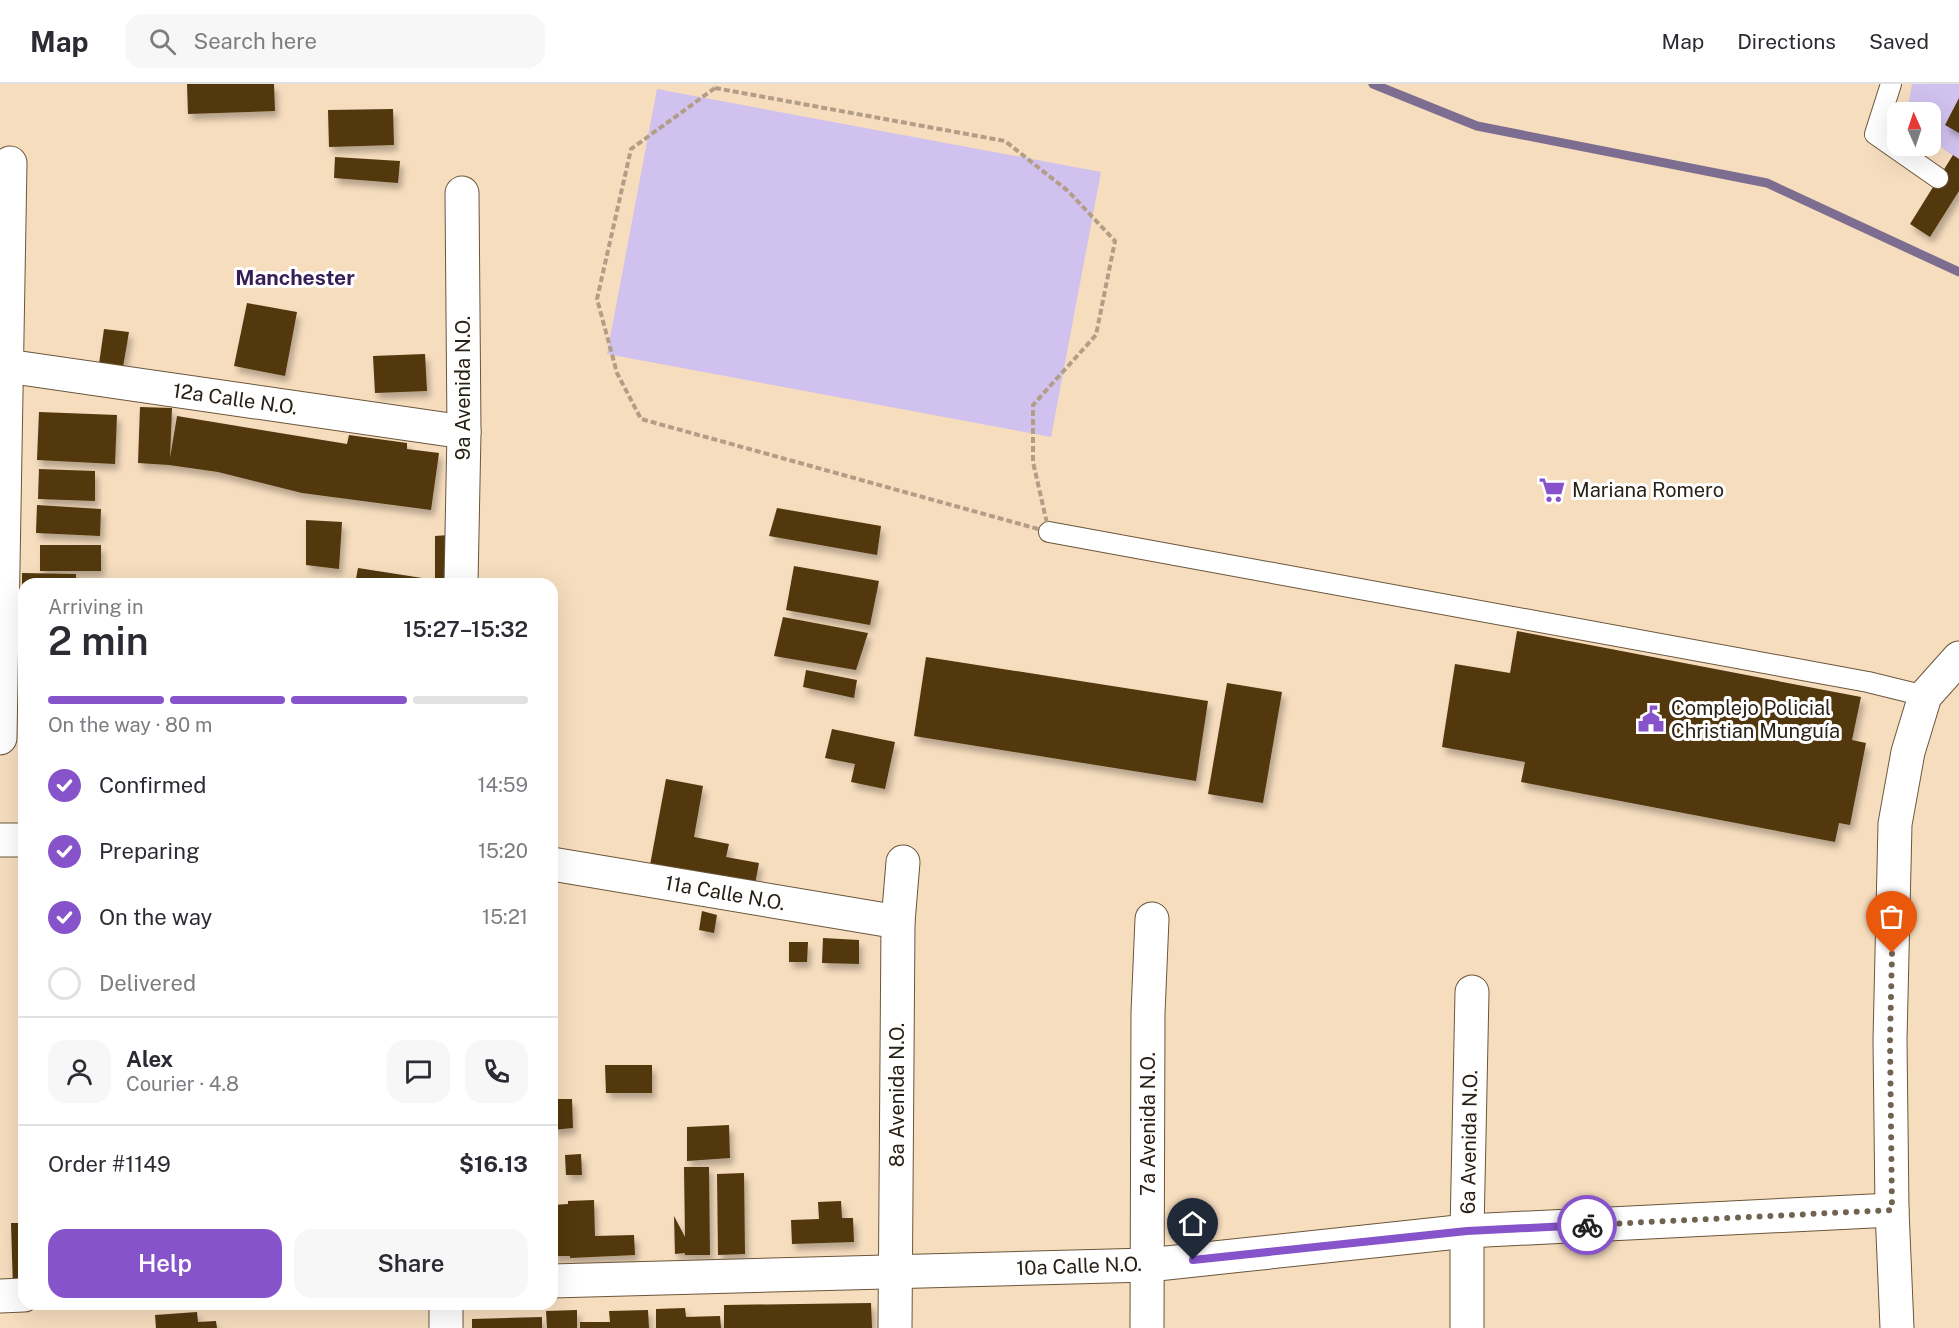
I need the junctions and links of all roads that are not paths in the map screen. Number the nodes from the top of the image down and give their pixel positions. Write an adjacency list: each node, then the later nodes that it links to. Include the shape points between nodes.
1 (1891, 84): 3 (lane, via 1875,134)
2 (10, 163): 5 (street)
3 (1938, 178)
4 (462, 193): 6 (street, 9a Avenida N.O.)
5 (7, 366): 6 (street, 12a Calle N.O.); 11 (street)
6 (464, 432): 8 (street, 9a Avenida N.O.)
7 (1049, 532): 10 (lane, via 1868,682)
8 (461, 578)
9 (1958, 662): 10 (street)
10 (1925, 696): 19 (street, via 1908,752 1895,824 1890,1040)
11 (0, 738)
12 (0, 840): 13 (street)
13 (18, 840)
14 (903, 862): 17 (street, 8a Avenida N.O.)
15 (558, 865): 17 (street, 11a Calle N.O.)
16 (1152, 919): 21 (street, 7a Avenida N.O.)
17 (898, 922): 22 (street, 8a Avenida N.O.)
18 (1472, 992): 20 (street, 6a Avenida N.O.)
19 (1892, 1210): 20 (street, 10a Calle N.O.); 31 (street)
20 (1467, 1231): 21 (street, 10a Calle N.O.); 30 (street, 6a Avenida N.O.)
21 (1148, 1265): 22 (street, 10a Calle N.O.); 29 (street, 7a Avenida N.O.)
22 (896, 1271): 23 (street, 10a Calle N.O.); 28 (street, 8a Avenida N.O.)
23 (558, 1281)
24 (18, 1295): 25 (street)
25 (0, 1296)
26 (446, 1310): 27 (street)
27 (446, 1328)
28 (895, 1328)
29 (1147, 1328)
30 (1467, 1328)
31 (1897, 1328)

